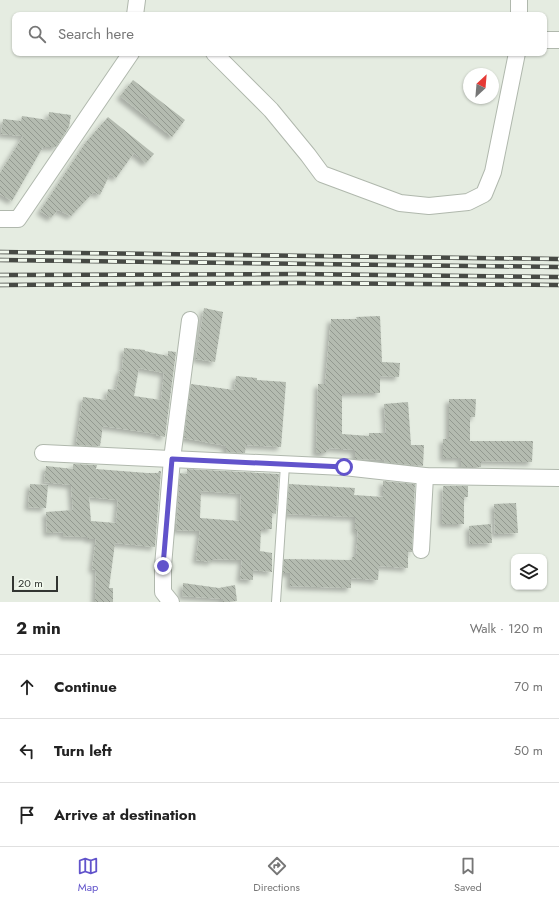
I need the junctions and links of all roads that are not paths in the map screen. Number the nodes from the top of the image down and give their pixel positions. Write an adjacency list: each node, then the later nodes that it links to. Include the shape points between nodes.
1 (137, 0): 3 (street)
2 (519, 0): 4 (street)
3 (135, 12)
4 (519, 12)
5 (547, 40): 6 (street)
6 (559, 40)
7 (129, 56): 10 (street, via 18,219)
8 (217, 56): 9 (street, via 271,110 322,174 400,203 429,206 468,202 484,194 493,172)
9 (516, 56)
10 (0, 219)
11 (190, 320): 13 (street)
12 (43, 453): 13 (street)
13 (172, 459): 14 (street); 18 (street, via 163,566 163,592)
14 (285, 464): 15 (street, via 344,467); 19 (lane)
15 (425, 476): 16 (street); 17 (street)
16 (559, 478)
17 (421, 550)
18 (171, 602)
19 (276, 602)

